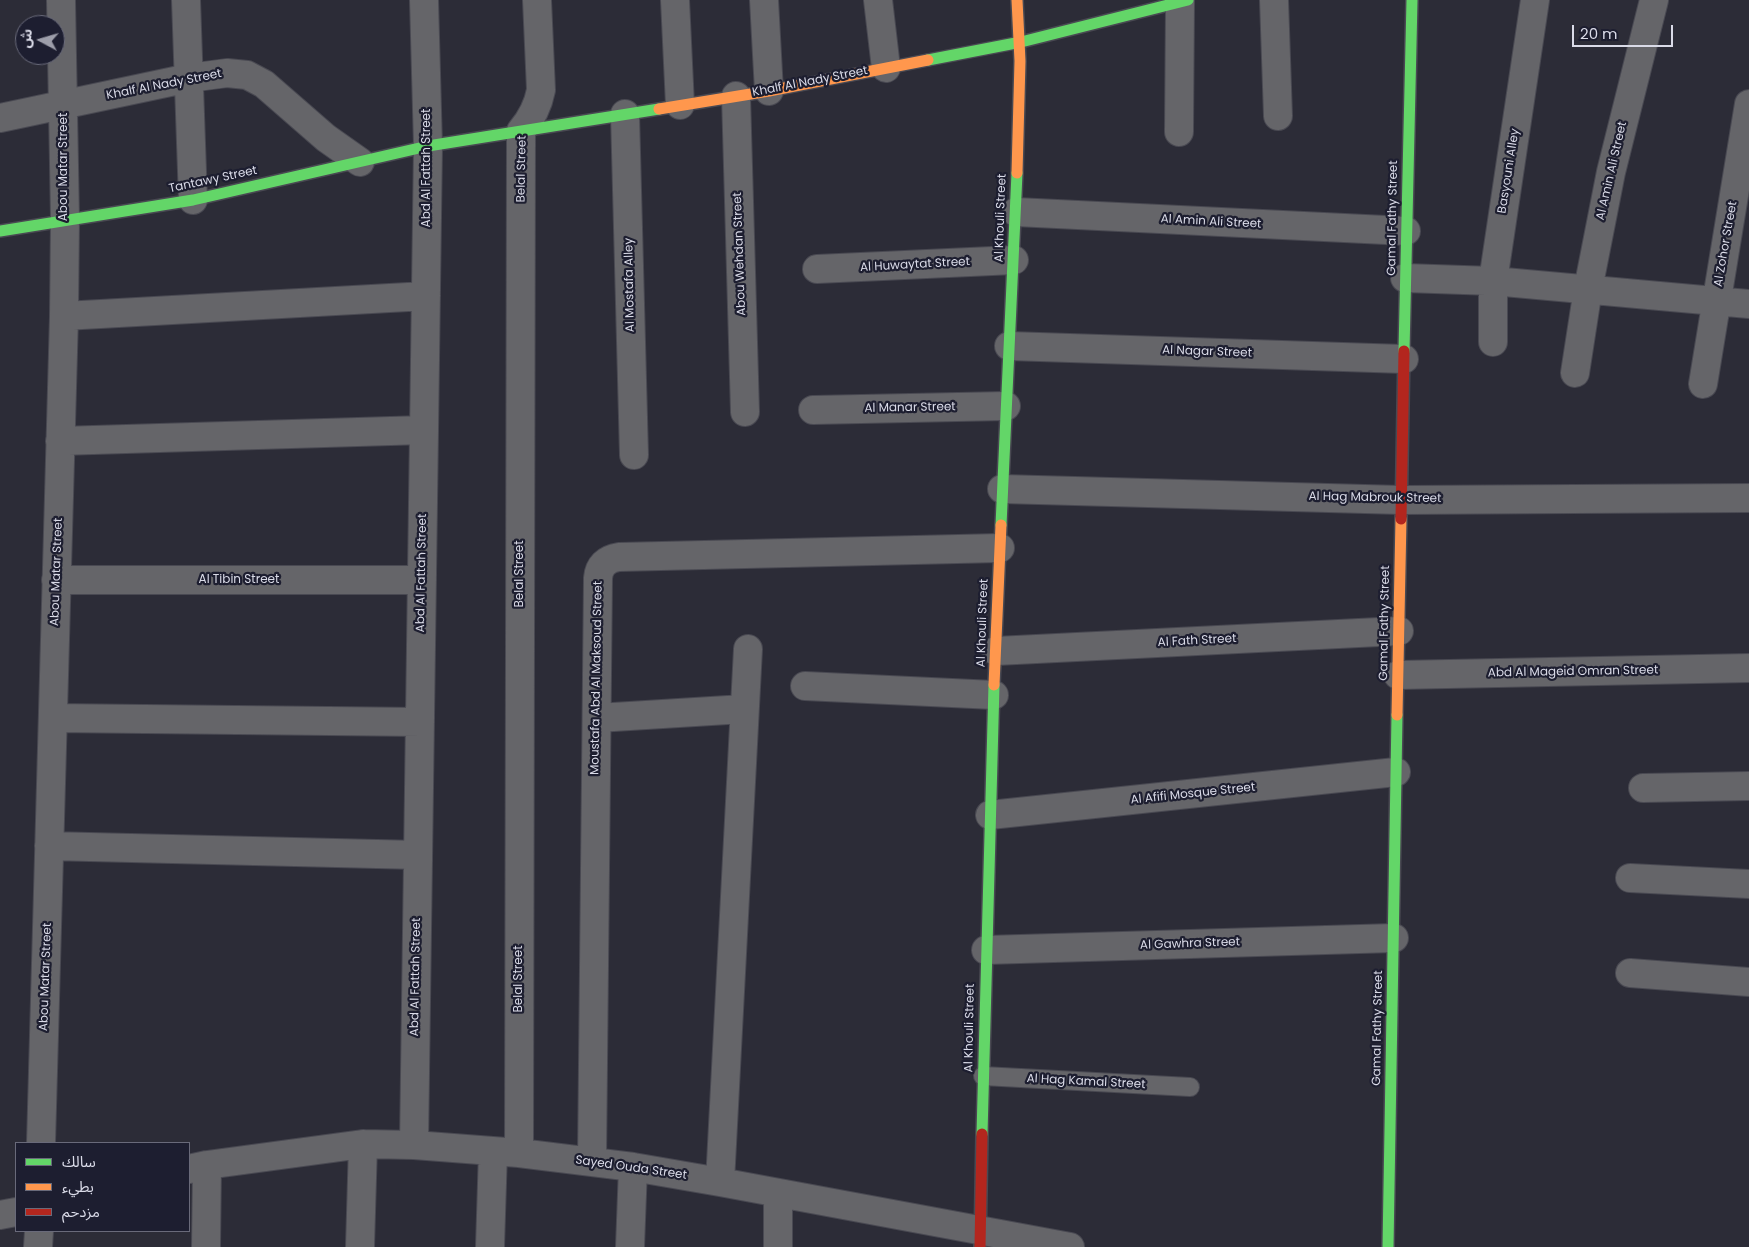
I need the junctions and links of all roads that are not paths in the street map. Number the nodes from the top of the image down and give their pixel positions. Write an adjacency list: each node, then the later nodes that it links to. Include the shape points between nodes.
1 (61, 0): 21 (street, Abou Matar Street)
2 (186, 0): 17 (street)
3 (424, 0): 28 (street, Abd Al Fattah Street)
4 (537, 0): 26 (street, Belal Street, via 540,90 535,112)
5 (675, 0): 22 (street)
6 (764, 0): 18 (street)
7 (878, 0): 16 (street)
8 (1017, 0): 15 (street, Al Khouli Street)
9 (1274, 0): 24 (street)
10 (1412, 0): 34 (street, Gamal Fathy Street)
11 (1535, 0): 38 (street, Basyouni Alley)
12 (1654, 0): 39 (street, Al Amin Ali Street, via 1611,172)
13 (1184, 1): 14 (street, Khalf Al Nady Street); 27 (street)
14 (1125, 8): 15 (street, Khalf Al Nady Street)
15 (1021, 42): 16 (street, Khalf Al Nady Street); 31 (street, Al Khouli Street)
16 (886, 68): 18 (street, Khalf Al Nady Street)
17 (189, 78): 21 (street, Khalf Al Nady Street); 29 (street, Khalf Al Nady Street, via 227,72 247,75 264,84 326,138); 30 (street)
18 (769, 91): 19 (street, Khalf Al Nady Street)
19 (736, 96): 22 (street, Khalf Al Nady Street); 51 (street, Abou Wehdan Street)
20 (1749, 104): 41 (street, Al Zohor Street)
21 (64, 105): 25 (street, Khalf Al Nady Street); 32 (street, Abou Matar Street)
22 (680, 105): 23 (street, Khalf Al Nady Street)
23 (625, 114): 26 (street, Khalf Al Nady Street); 54 (street, Al Mostafa Alley)
24 (1278, 116)
25 (0, 118)
26 (521, 131): 28 (street, Khalf Al Nady Street); 89 (street, Belal Street)
27 (1179, 132)
28 (428, 146): 29 (street, Tantawy Street); 40 (street, Abd Al Fattah Street)
29 (360, 162): 30 (street, Tantawy Street)
30 (193, 200): 32 (street, Tantawy Street)
31 (1016, 212): 34 (street, Al Amin Ali Street); 35 (street, Al Khouli Street)
32 (65, 219): 33 (street, Tantawy Street); 43 (street, Abou Matar Street)
33 (0, 231)
34 (1406, 231): 37 (street, Gamal Fathy Street)
35 (1014, 260): 36 (street, Al Huwaytat Street); 45 (street, Al Khouli Street)
36 (817, 269)
37 (1405, 278): 38 (street); 46 (street, Gamal Fathy Street)
38 (1493, 281): 39 (street); 44 (street, Basyouni Alley)
39 (1588, 289): 41 (street); 47 (street, Al Amin Ali Street)
40 (426, 296): 43 (street); 52 (street, Abd Al Fattah Street)
41 (1716, 301): 42 (street); 48 (street, Al Zohor Street)
42 (1749, 304)
43 (64, 316): 53 (street, Abou Matar Street)
44 (1493, 342)
45 (1009, 346): 46 (street, Al Nagar Street); 49 (street, Al Khouli Street)
46 (1404, 359): 57 (street, Gamal Fathy Street)
47 (1575, 373)
48 (1703, 384)
49 (1006, 406): 50 (street, Al Manar Street); 55 (street, Al Khouli Street)
50 (813, 410)
51 (745, 412)
52 (424, 430): 53 (street); 60 (street, Abd Al Fattah Street)
53 (60, 440): 59 (street, Abou Matar Street)
54 (634, 455)
55 (1002, 489): 57 (street, Al Hag Mabrouk Street); 58 (street, Al Khouli Street)
56 (1749, 498): 57 (street, Al Hag Mabrouk Street)
57 (1401, 500): 61 (street, Gamal Fathy Street)
58 (1000, 548): 63 (street, Al Khouli Street); 70 (street, Moustafa Abd Al Maksoud Street, via 612,558 602,566 598,578)
59 (56, 580): 60 (street, Al Tibin Street); 69 (street, Abou Matar Street)
60 (422, 580): 71 (street, Abd Al Fattah Street)
61 (1399, 631): 63 (street, Al Fath Street); 65 (street, Gamal Fathy Street)
62 (748, 649): 68 (street)
63 (996, 651): 67 (street, Al Khouli Street)
64 (1749, 668): 65 (street, Abd Al Mageid Omran Street)
65 (1398, 675): 72 (street, Gamal Fathy Street)
66 (805, 686): 67 (street)
67 (994, 695): 75 (street, Al Khouli Street)
68 (744, 709): 70 (street); 93 (street)
69 (53, 718): 71 (street); 76 (street, Abou Matar Street)
70 (597, 718): 90 (street, Moustafa Abd Al Maksoud Street)
71 (420, 722): 77 (street, Abd Al Fattah Street)
72 (1396, 772): 75 (street, Al Afifi Mosque Street); 80 (street, Gamal Fathy Street)
73 (1749, 786): 74 (street)
74 (1643, 788)
75 (990, 815): 81 (street, Al Khouli Street)
76 (50, 846): 77 (street); 86 (street, Abou Matar Street)
77 (418, 855): 88 (street, Abd Al Fattah Street)
78 (1630, 878): 79 (street)
79 (1749, 884)
80 (1394, 938): 81 (street, Al Gawhra Street); 106 (street, Gamal Fathy Street)
81 (986, 950): 84 (street, Al Khouli Street)
82 (1630, 973): 83 (street)
83 (1749, 982)
84 (983, 1076): 85 (lane, Al Hag Kamal Street); 98 (street, Al Khouli Street)
85 (1190, 1087)
86 (41, 1142)
87 (363, 1144): 88 (street, Sayed Ouda Street); 91 (street, Sayed Ouda Street); 101 (street)
88 (414, 1145): 89 (street, Sayed Ouda Street)
89 (506, 1152): 90 (street, Sayed Ouda Street); 102 (street, Belal Street)
90 (592, 1162): 92 (street, Sayed Ouda Street)
91 (198, 1167): 100 (street)
92 (633, 1167): 93 (street, Sayed Ouda Street); 103 (street)
93 (720, 1182): 94 (street, Sayed Ouda Street)
94 (778, 1193): 98 (street, Sayed Ouda Street); 104 (street)
95 (15, 1212): 96 (street)
96 (0, 1215)
97 (39, 1232): 99 (street)
98 (980, 1239): 105 (street, Sayed Ouda Street)
99 (38, 1247)
100 (206, 1247)
101 (360, 1247)
102 (490, 1247)
103 (630, 1247)
104 (778, 1247)
105 (1070, 1247)
106 (1388, 1247)

